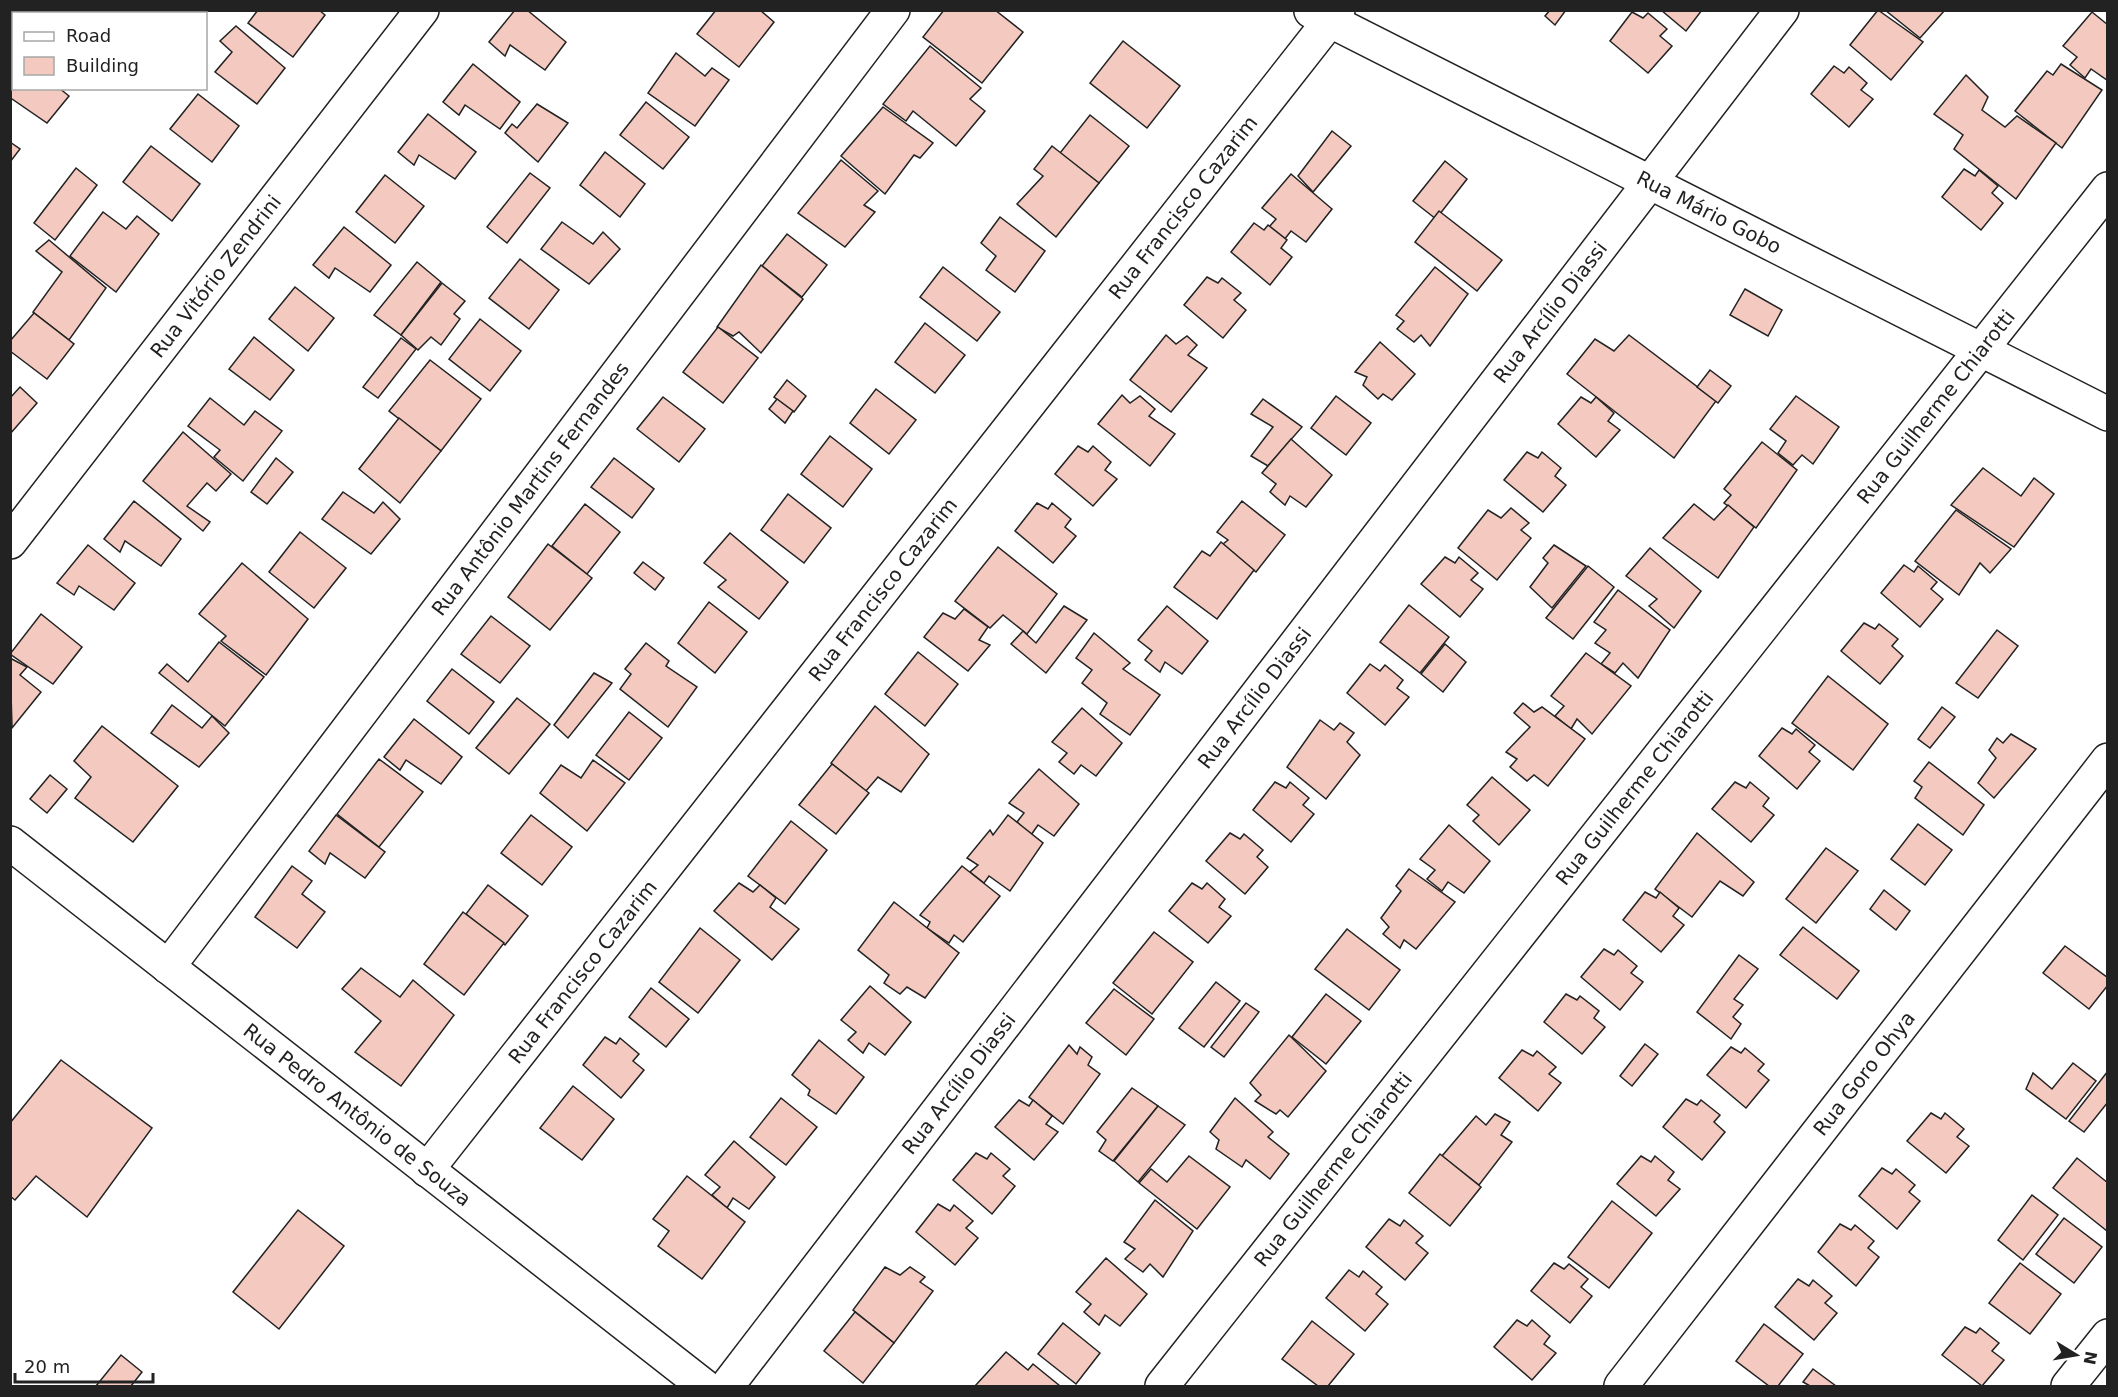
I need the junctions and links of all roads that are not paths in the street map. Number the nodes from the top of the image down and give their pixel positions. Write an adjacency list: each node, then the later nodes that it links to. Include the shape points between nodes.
1 (422, 10): 9 (street, Rua Vitório Zendrini)
2 (893, 10): 12 (street, Rua Antônio Martins Fernandes)
3 (1782, 10): 5 (street, Rua Arcílio Diassi)
4 (1326, 14): 5 (street, Rua Mário Gobo); 13 (street, Rua Francisco Cazarim)
5 (1649, 182): 7 (street, Rua Mário Gobo); 16 (street, Rua Arcílio Diassi)
6 (2108, 189): 7 (street, Rua Guilherme Chiarotti)
7 (1982, 349): 8 (street, Rua Mário Gobo); 17 (street, Rua Guilherme Chiarotti)
8 (2108, 414)
9 (10, 542)
10 (2108, 760): 18 (street, Rua Goro Ohya)
11 (10, 843): 12 (street, Rua Pedro Antônio de Souza)
12 (168, 967): 13 (street, Rua Pedro Antônio de Souza)
13 (427, 1170): 15 (street, Rua Pedro Antônio de Souza)
14 (2108, 1336): 19 (street)
15 (704, 1386)
16 (727, 1386)
17 (1162, 1386)
18 (1621, 1386)
19 (2068, 1386)

